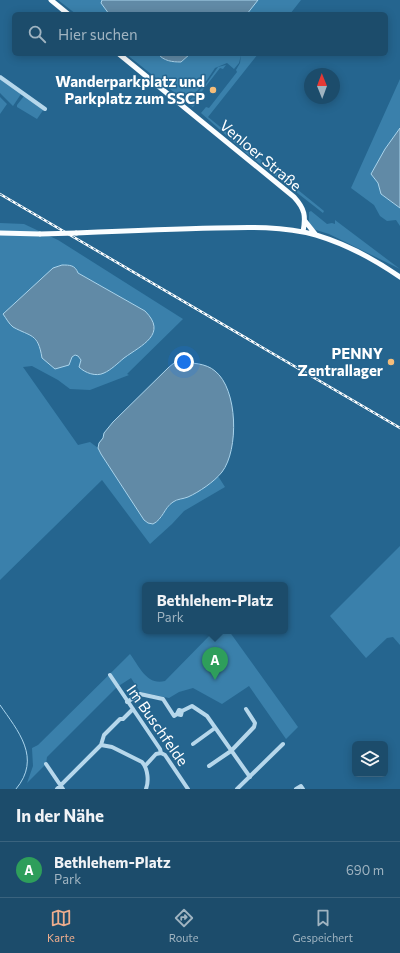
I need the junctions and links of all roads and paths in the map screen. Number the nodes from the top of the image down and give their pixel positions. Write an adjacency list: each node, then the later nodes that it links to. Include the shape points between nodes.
1 (51, 0): 2 (main road)
2 (66, 12)
3 (121, 56): 6 (main road, Venloer Straße, via 287,190 304,210)
4 (0, 77): 5 (street)
5 (45, 109)
6 (305, 221): 7 (main road, Venloer Straße); 9 (main road)
7 (303, 232): 8 (main road, bridge, via 258,227); 9 (main road)
8 (0, 233)
9 (316, 235): 10 (main road, via 365,255)
10 (400, 277)
11 (110, 675): 12 (street, Im Buschfelde)
12 (128, 702): 14 (street, Im Buschfelde); 15 (street, via 140,694 163,699 174,716 179,710 194,706 207,716)
13 (246, 709): 19 (street, via 255,726)
14 (133, 710): 18 (street, via 104,735); 20 (street, Im Buschfelde)
15 (215, 728): 16 (street); 19 (street)
16 (193, 744)
17 (283, 744): 24 (street)
18 (101, 745): 22 (street, via 127,754); 25 (street)
19 (231, 751): 23 (street); 24 (street)
20 (161, 753): 22 (street, via 156,754); 29 (street, Im Buschfelde)
21 (46, 764): 25 (street)
22 (145, 766): 26 (street)
23 (209, 766)
24 (250, 777): 30 (street)
25 (60, 785): 27 (street); 28 (street)
26 (148, 788)
27 (57, 789)
28 (63, 789)
29 (188, 789)
30 (237, 789)
31 (296, 789): 32 (street, via 301,786)
32 (303, 789)

